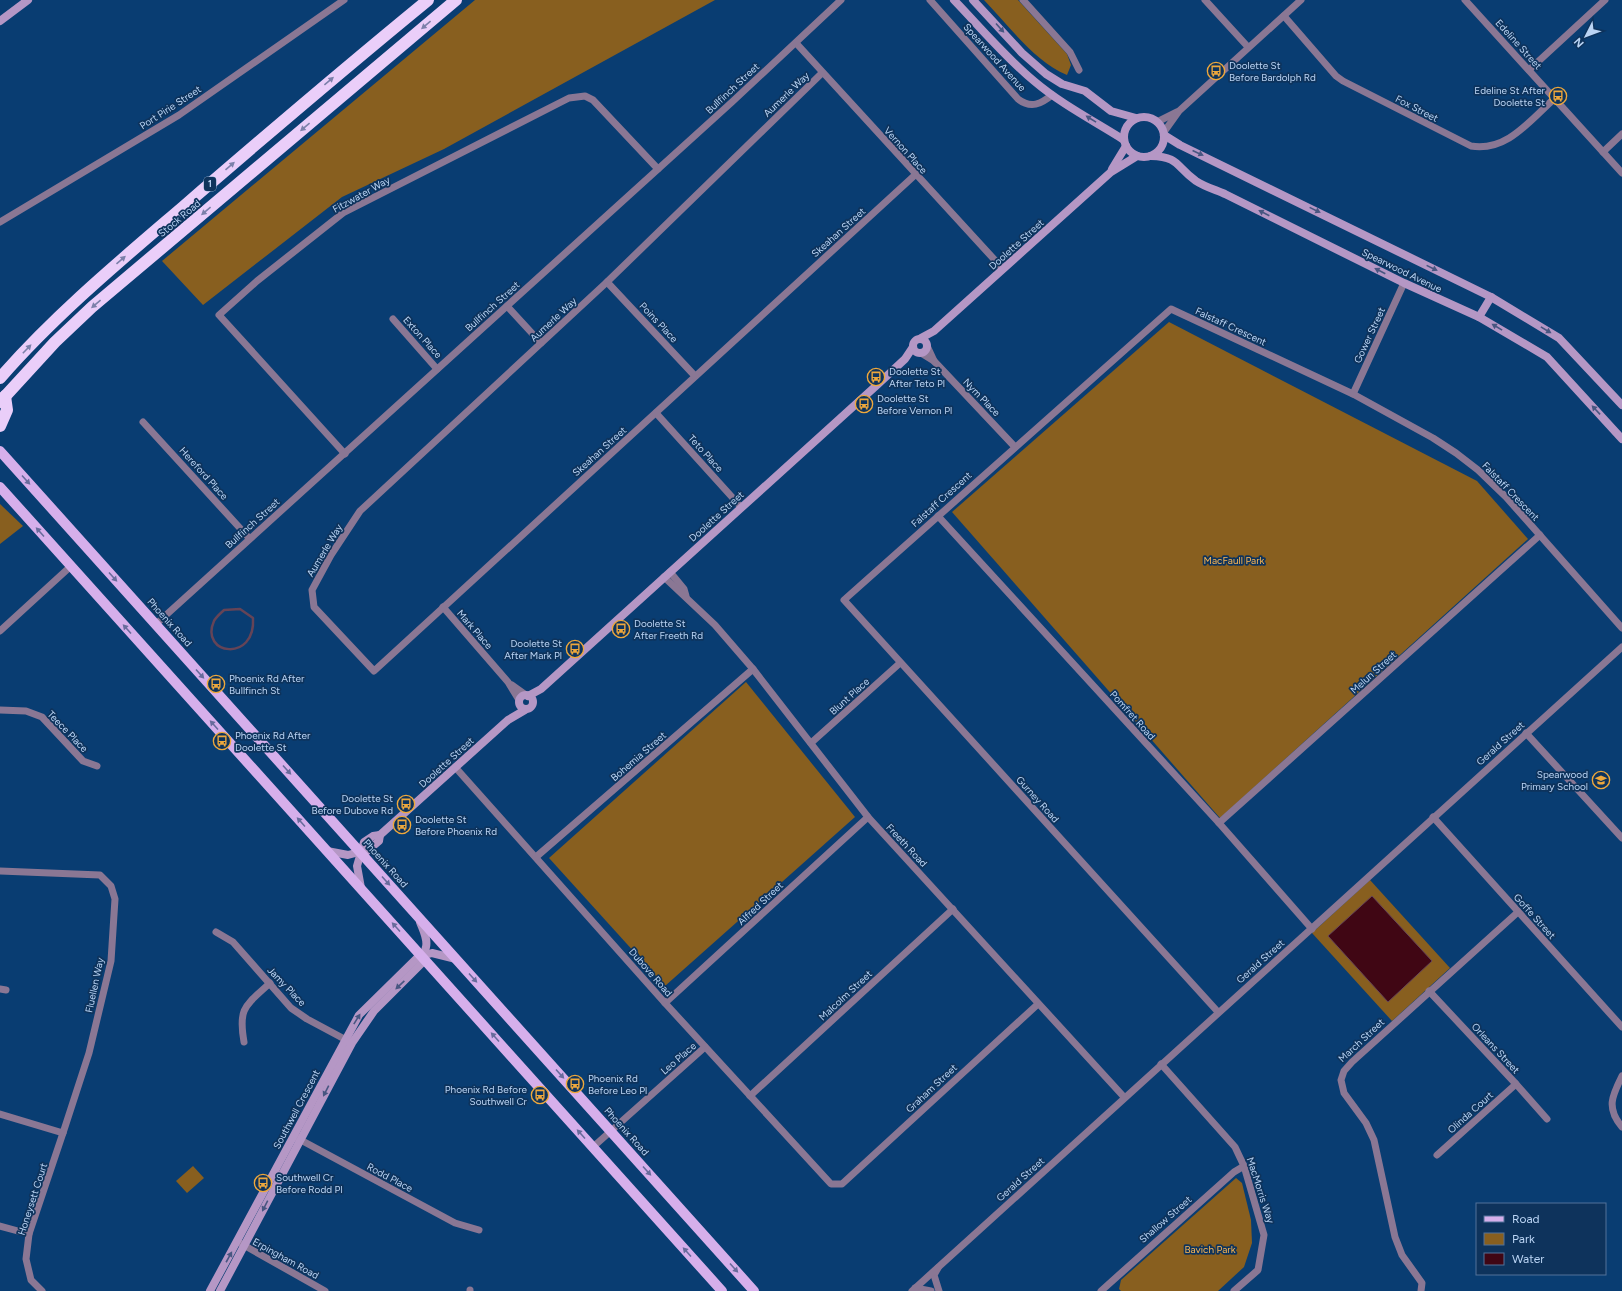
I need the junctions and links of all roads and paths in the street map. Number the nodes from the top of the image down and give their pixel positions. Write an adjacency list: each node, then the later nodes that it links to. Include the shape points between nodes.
1 (28, 0): 15 (street)
2 (344, 0): 36 (street, Port Pirie Street, via 179,115)
3 (428, 0): 54 (highway, Stock Road / 1, one-way to 3, via 52,323 115,266 326,84)
4 (456, 0): 56 (highway, Stock Road / 1, one-way to 56, via 92,307 55,342)
5 (841, 0): 16 (street, Bullfinch Street)
6 (930, 0): 21 (street, Spearwood Avenue, via 1018,99 1036,105)
7 (954, 0): 21 (street, Spearwood Avenue, via 1009,57)
8 (973, 0): 24 (street, one-way to 24, via 1022,53 1046,74 1062,84 1085,91 1110,111)
9 (1023, 0): 18 (street, via 1070,52)
10 (1205, 0): 17 (street)
11 (1301, 0): 14 (street)
12 (1465, 0): 19 (street, Edeline Street)
13 (1606, 0): 19 (street)
14 (1284, 16): 17 (street); 22 (street, Fox Street, via 1343,81 1471,146 1482,148 1501,143)
15 (0, 21)
16 (796, 43): 20 (street, Vernon Place); 32 (street, Bullfinch Street)
17 (1248, 47): 23 (street)
18 (1079, 70)
19 (1529, 70): 22 (street, Edeline Street)
20 (822, 73): 35 (street, Vernon Place); 38 (street, Aumerle Way)
21 (1052, 95): 28 (street, Spearwood Avenue, one-way to 21)
22 (1554, 99): 29 (street, Edeline Street)
23 (1179, 111): 25 (street); 26 (street)
24 (1136, 118): 25 (street, via 1147,117); 28 (street, via 1126,127)
25 (1157, 122): 26 (street, Spearwood Avenue)
26 (1164, 134): 31 (street, via 1161,148); 40 (street, Spearwood Avenue, one-way to 40, via 1180,145)
27 (1622, 134): 29 (street)
28 (1125, 143): 30 (street, Spearwood Avenue); 33 (street, Doolette Street)
29 (1602, 152): 34 (street, Edeline Street)
30 (1137, 156): 31 (street, Spearwood Avenue); 33 (street, Doolette Street)
31 (1151, 156): 39 (street, Spearwood Avenue, one-way to 31, via 1202,184 1175,161)
32 (658, 169): 41 (street, Bullfinch Street); 64 (street, Fitzwater Way, via 593,100 585,96 569,98 343,213 257,281 219,315)
33 (1111, 172): 37 (street, Doolette Street)
34 (1622, 173)
35 (915, 175): 37 (street, Vernon Place); 53 (street, Skeahan Street)
36 (0, 222)
37 (1003, 269): 44 (street, Doolette Street)
38 (607, 282): 46 (street, Aumerle Way); 53 (street, Poins Place)
39 (1404, 283): 42 (street, Spearwood Avenue); 55 (street, Gower Street)
40 (1491, 297): 42 (street); 57 (street, Spearwood Avenue, one-way to 57, via 1559,338)
41 (507, 306): 46 (street); 52 (street, Bullfinch Street)
42 (1479, 317): 61 (street, Spearwood Avenue, one-way to 42, via 1547,357)
43 (393, 319): 52 (street, Exton Place)
44 (934, 331): 45 (street, Doolette Street); 47 (street, Doolette Street)
45 (921, 338): 47 (street); 48 (street, via 915,341)
46 (541, 344): 72 (street, Aumerle Way, via 360,511)
47 (928, 346): 49 (street, via 925,352); 51 (street, Nym Place)
48 (913, 347): 49 (street); 50 (street, Doolette Street)
49 (920, 353): 50 (street, Doolette Street); 51 (street, Nym Place)
50 (905, 359): 66 (street, Doolette Street)
51 (934, 361): 62 (street, Nym Place)
52 (437, 369): 64 (street, Bullfinch Street)
53 (695, 376): 58 (street, Skeahan Street)
54 (0, 378)
55 (1353, 394): 62 (street, Falstaff Crescent, via 1170,309); 68 (street, Falstaff Crescent, via 1432,438 1468,462 1506,497)
56 (3, 399): 60 (highway, via 7,410)
57 (1622, 404)
58 (656, 413): 66 (street, Teto Place); 74 (street, Skeahan Street)
59 (143, 422): 69 (street, Hereford Place)
60 (0, 426)
61 (1622, 439)
62 (1015, 447): 67 (street, Falstaff Crescent)
63 (0, 451): 75 (main road, Phoenix Road, one-way to 75)
64 (345, 454): 69 (street, Bullfinch Street)
65 (0, 487): 70 (main road, one-way to 65)
66 (741, 507): 71 (street, Doolette Street)
67 (938, 516): 73 (street, Falstaff Crescent); 95 (street, Pomfret Road)
68 (1540, 535): 76 (street, Falstaff Crescent); 95 (street, Melun Street)
69 (249, 538): 75 (street, Bullfinch Street)
70 (71, 566): 77 (street); 97 (main road, one-way to 70)
71 (667, 575): 80 (street, Freeth Road, via 684,589 686,596); 82 (street, Doolette Street)
72 (312, 590): 74 (street, Skeahan Street, via 314,607 374,671)
73 (844, 600): 79 (street, Gurney Road)
74 (443, 607): 81 (street, Mark Place)
75 (155, 625): 98 (main road, Phoenix Road, one-way to 98)
76 (1622, 628)
77 (0, 631)
78 (1622, 647): 89 (street, Gerald Street)
79 (900, 662): 90 (street, Blunt Place); 113 (street, Gurney Road)
80 (753, 669): 90 (street, Freeth Road); 99 (street, Bohemia Street)
81 (508, 682): 83 (street, Mark Place); 84 (street, Mark Place)
82 (541, 689): 83 (street, Doolette Street); 85 (street, Doolette Street)
83 (527, 695): 84 (street, via 522,696); 85 (street, via 532,698)
84 (519, 701): 87 (street, via 521,708); 88 (street, Doolette Street)
85 (533, 703): 87 (street)
86 (0, 710): 91 (street, Teece Place, via 26,711 42,716 83,761)
87 (525, 710): 88 (street, Doolette Street)
88 (508, 720): 92 (street, Doolette Street)
89 (1526, 733): 94 (street, Gerald Street); 96 (street)
90 (810, 743): 93 (street, Freeth Road)
91 (97, 766)
92 (455, 767): 98 (street, Doolette Street, via 380,835 364,842); 99 (street, Dubove Road)
93 (868, 817): 102 (street, Freeth Road); 111 (street, Alfred Street)
94 (1433, 817): 103 (street, Goffe Street); 105 (street, Gerald Street)
95 (1219, 823): 105 (street, Pomfret Road)
96 (1622, 838)
97 (327, 851): 98 (street, via 348,856); 101 (main road)
98 (360, 852): 101 (street, via 357,866); 104 (main road, Phoenix Road, one-way to 104)
99 (536, 858): 111 (street, Dubove Road)
100 (0, 871): 127 (street, Fluellen Way, via 100,876 111,886 115,899 109,968 89,1054)
101 (361, 888): 107 (main road, one-way to 101)
102 (953, 909): 112 (street, Freeth Road); 121 (street, Malcolm Street)
103 (1518, 912): 110 (street, March Street); 114 (street, Goffe Street)
104 (419, 917): 107 (street, Southwell Crescent, via 427,946); 108 (main road, Phoenix Road)
105 (1312, 929): 113 (street, Gerald Street)
106 (216, 932): 109 (street, Jamy Place, via 233,942)
107 (422, 956): 108 (street, via 432,953); 115 (street, Southwell Crescent, via 419,968 374,1011); 130 (main road, one-way to 107)
108 (456, 959): 126 (main road, Phoenix Road, one-way to 126)
109 (270, 983): 115 (street, Jamy Place, via 291,1008); 116 (street, via 242,1013)
110 (1429, 991): 120 (street, Orleans Street); 152 (street, March Street, via 1352,1062 1344,1071 1341,1080 1344,1092 1374,1140 1395,1237 1402,1254 1422,1283)
111 (665, 1003): 117 (street, Dubove Road)
112 (1038, 1004): 122 (street, Freeth Road); 133 (street, Graham Street, via 842,1184)
113 (1218, 1012): 118 (street, Gerald Street)
114 (1622, 1027)
115 (349, 1041): 128 (street, Southwell Crescent); 129 (street, Southwell Crescent, one-way to 129)
116 (244, 1042)
117 (705, 1048): 121 (street, Dubove Road); 126 (street, Leo Place)
118 (1162, 1064): 122 (street, Gerald Street); 132 (street, MacMorris Way, via 1235,1147)
119 (1622, 1076): 125 (street, via 1612,1096 1617,1120)
120 (1516, 1084): 124 (street, Orleans Street); 131 (street, Olinda Court)
121 (750, 1096): 133 (street, Dubove Road, via 831,1184)
122 (1124, 1097): 138 (street, Gerald Street)
123 (0, 1114): 127 (street)
124 (1546, 1120)
125 (1622, 1127)
126 (610, 1131): 130 (street, Leo Place); 146 (main road, Phoenix Road, one-way to 146)
127 (63, 1133): 136 (street, Honeysett Court)
128 (293, 1136): 129 (street, Rodd Place); 137 (street, Southwell Crescent)
129 (301, 1141): 135 (street, Rodd Place, via 455,1223); 137 (street, Southwell Crescent, one-way to 137)
130 (593, 1147): 145 (main road, one-way to 130)
131 (1437, 1155)
132 (1244, 1166): 139 (street, Shallow Street, via 1234,1172); 151 (street, MacMorris Way, via 1264,1235 1258,1270)
133 (836, 1184)
134 (0, 1226): 136 (street)
135 (479, 1230)
136 (29, 1234): 141 (street, Honeysett Court, via 26,1259 31,1280)
137 (241, 1244): 142 (street, Southwell Crescent, one-way to 137); 143 (street, Southwell Crescent); 144 (street, Erpingham Road)
138 (939, 1266): 140 (street, Gerald Street); 148 (street, via 934,1275)
139 (1108, 1285): 149 (street, Shallow Street); 150 (street)
140 (913, 1290): 147 (street)
141 (42, 1291)
142 (210, 1291)
143 (220, 1291)
144 (325, 1291)
145 (722, 1291)
146 (754, 1291)
147 (931, 1291)
148 (938, 1291)
149 (1101, 1291)
150 (1113, 1291)
151 (1234, 1291)
152 (1421, 1291)

